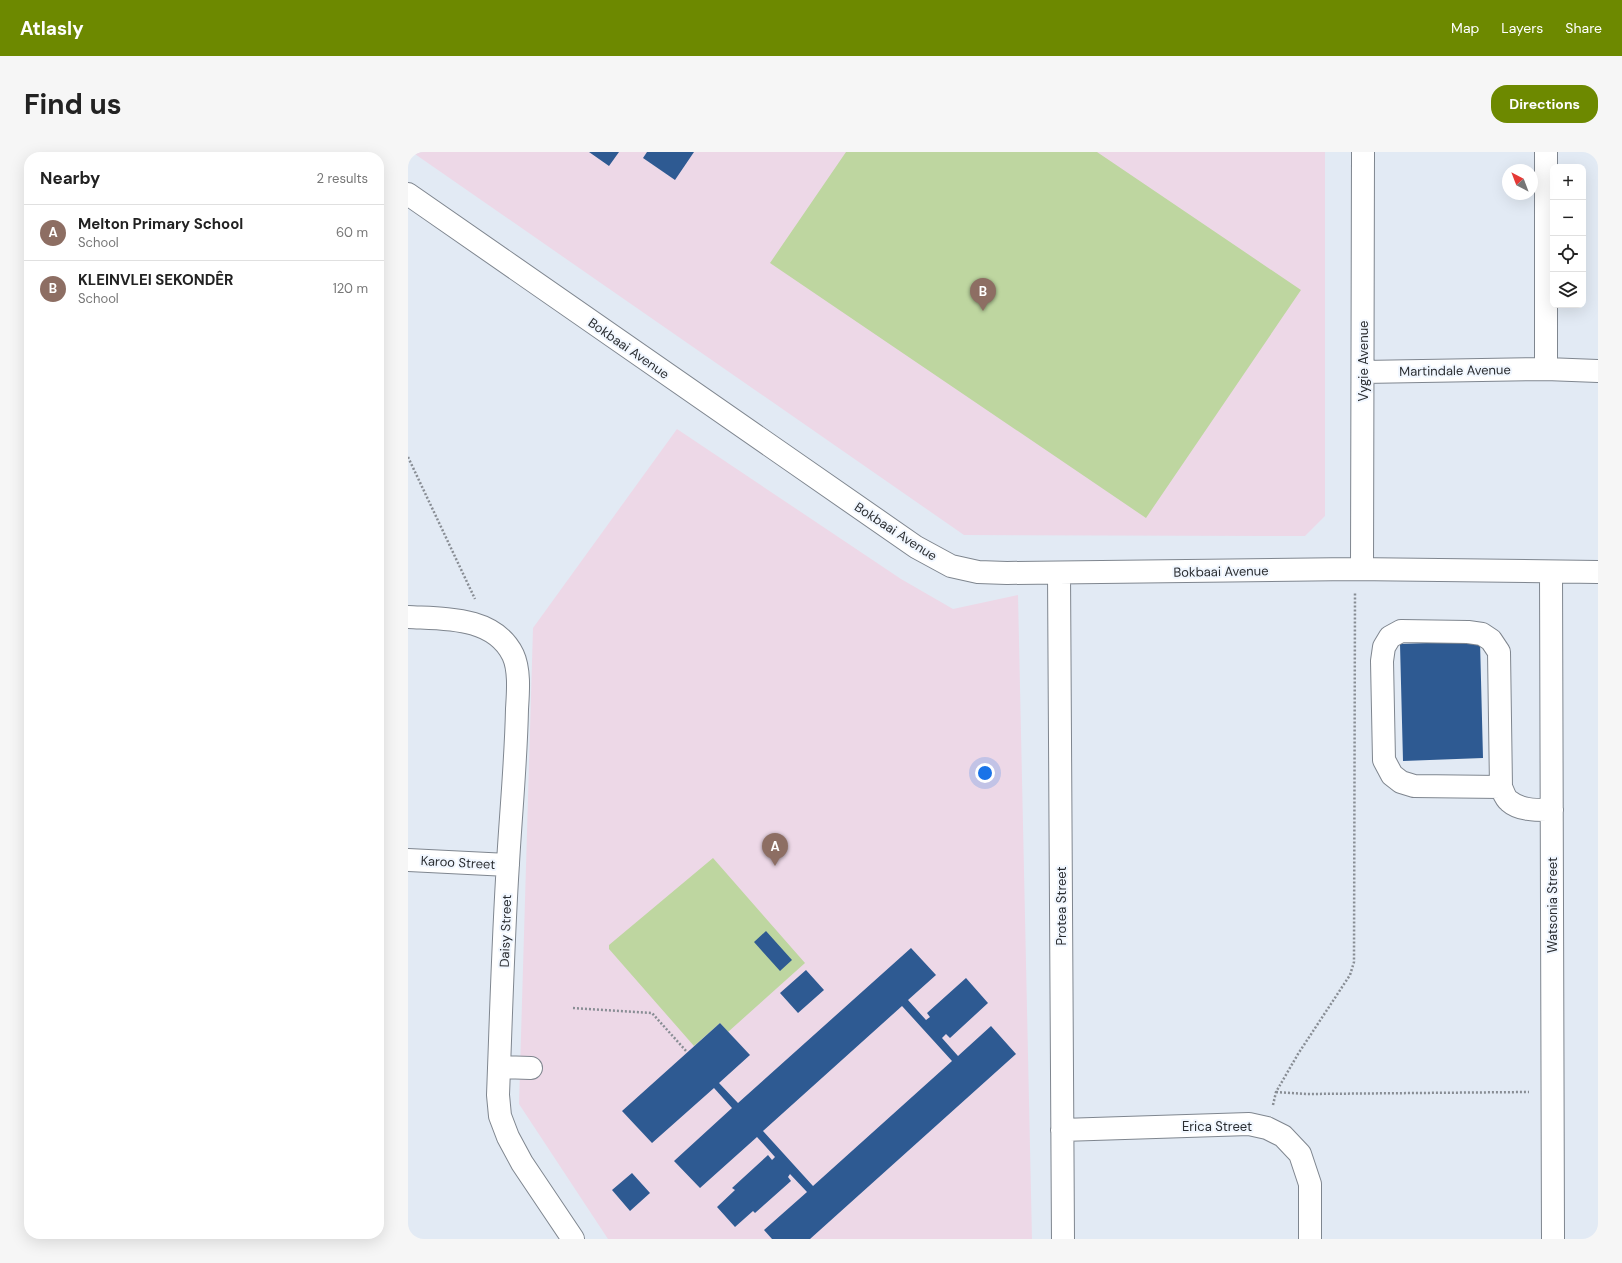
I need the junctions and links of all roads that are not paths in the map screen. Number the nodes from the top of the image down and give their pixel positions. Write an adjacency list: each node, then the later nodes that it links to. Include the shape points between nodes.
1 (1363, 152): 6 (street, Vygie Avenue)
2 (1546, 152): 4 (street)
3 (408, 194): 10 (street, Bokbaai Avenue, via 916,547 951,566 978,572)
4 (1546, 369): 5 (street, Martindale Avenue); 6 (street, Martindale Avenue)
5 (1598, 371)
6 (1363, 372): 7 (street, Vygie Avenue)
7 (1358, 569): 8 (street, Bokbaai Avenue); 10 (street, Bokbaai Avenue)
8 (1551, 572): 9 (street, Bokbaai Avenue); 13 (street, Watsonia Street)
9 (1598, 572)
10 (1059, 573): 18 (street, Protea Street)
11 (408, 618): 15 (street, Daisy Street, via 454,620 482,627 503,642 513,655 518,680 517,729)
12 (1501, 787): 12 (street, via 1414,786 1401,782 1392,775 1384,760 1382,676 1384,647 1390,637 1401,631 1468,632 1482,634 1491,640 1499,652); 13 (street, via 1508,801 1519,807)
13 (1552, 810): 22 (street, Watsonia Street)
14 (408, 860): 15 (street, Karoo Street)
15 (508, 865): 16 (street, Daisy Street)
16 (499, 1067): 17 (street); 19 (street, Daisy Street, via 500,1116 508,1137)
17 (532, 1068)
18 (1062, 1130): 20 (street, Protea Street); 21 (street, Erica Street, via 1249,1124 1267,1128 1283,1136 1300,1154 1310,1184)
19 (573, 1239)
20 (1063, 1239)
21 (1310, 1239)
22 (1553, 1239)

